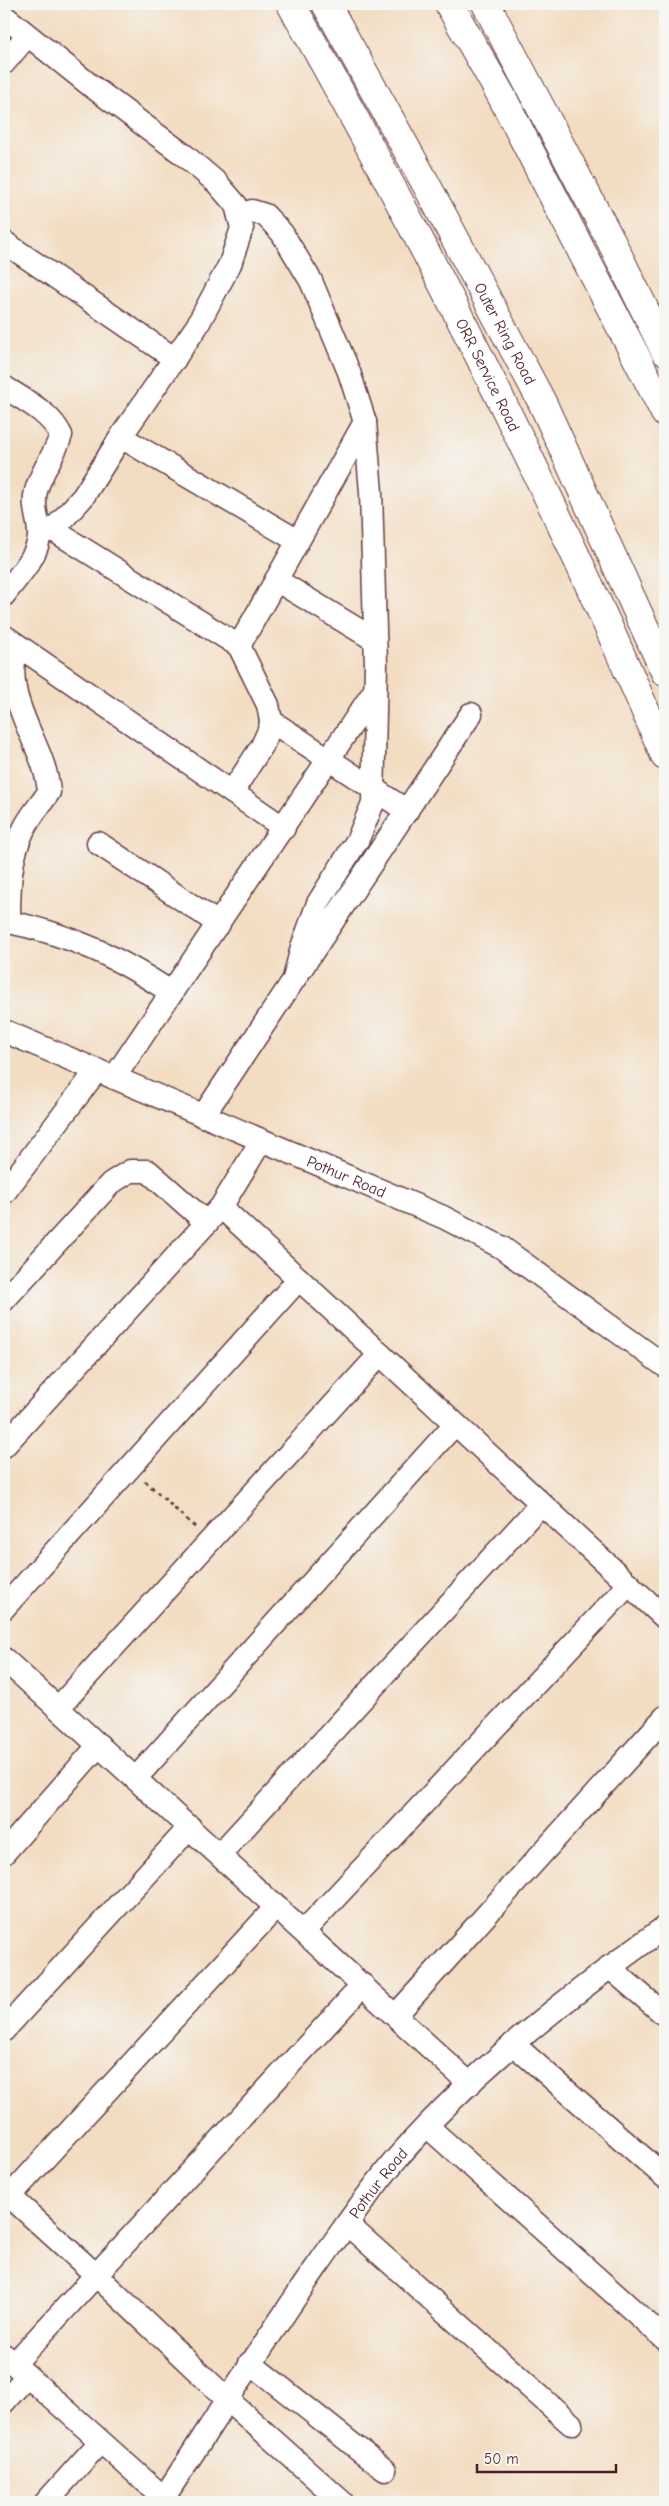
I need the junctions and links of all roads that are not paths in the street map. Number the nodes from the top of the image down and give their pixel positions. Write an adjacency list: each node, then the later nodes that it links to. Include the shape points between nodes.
1 (291, 4): 27 (main road, ORR Service Road, via 430,258 504,402 616,641)
2 (326, 4): 23 (main road, Outer Ring Road, via 542,402)
3 (449, 4): 13 (main road, via 501,95)
4 (486, 4): 10 (main road)
5 (4, 16): 6 (street)
6 (27, 36): 7 (street); 8 (street, via 184,154 218,183 236,205)
7 (4, 63)
8 (239, 216): 11 (street, via 242,228 230,264 197,326); 14 (street, via 252,211 265,215 282,232 311,281 349,372)
9 (4, 242): 11 (street)
10 (665, 351)
11 (175, 359): 15 (street)
12 (4, 387): 16 (street, via 45,414 62,435 33,501)
13 (665, 413)
14 (365, 422): 17 (street); 21 (street, via 371,492)
15 (121, 437): 16 (street, via 83,497); 17 (street)
16 (46, 532): 19 (street); 22 (street)
17 (298, 541): 18 (street)
18 (276, 580): 21 (street); 22 (street)
19 (4, 595)
20 (10, 640): 30 (street); 36 (street, via 6,680 11,705 43,768 49,792 17,843 11,870)
21 (375, 640): 24 (street)
22 (239, 646): 26 (street, via 268,705)
23 (665, 672)
24 (375, 690): 28 (street); 29 (street)
25 (471, 714): 31 (street)
26 (271, 721): 28 (street); 30 (street, via 262,746)
27 (665, 756)
28 (330, 759): 29 (street); 32 (street)
29 (373, 788): 31 (street); 33 (street, via 372,803)
30 (232, 792): 32 (street)
31 (407, 810): 35 (street)
32 (284, 828): 37 (street)
33 (358, 839): 35 (street); 38 (street, via 318,903)
34 (98, 843): 37 (street)
35 (370, 866): 38 (street)
36 (7, 922): 39 (street, via 84,943 128,964)
37 (219, 924): 39 (street)
38 (294, 979): 42 (street)
39 (172, 993): 41 (street)
40 (4, 1031): 41 (street, Pothur Road)
41 (106, 1074): 42 (street, Pothur Road); 44 (street)
42 (203, 1116): 43 (street, Pothur Road)
43 (261, 1141): 45 (street); 49 (street, Pothur Road, via 381,1189 501,1247)
44 (4, 1193)
45 (214, 1215): 46 (street); 47 (street, via 148,1171 130,1172 111,1183); 51 (street)
46 (299, 1279): 48 (street); 54 (street)
47 (4, 1300)
48 (380, 1354): 50 (street); 57 (street)
49 (665, 1366)
50 (455, 1424): 52 (street); 60 (street)
51 (4, 1446)
52 (541, 1504): 53 (street); 63 (street)
53 (629, 1584): 55 (street); 66 (street)
54 (4, 1608)
55 (665, 1618)
56 (8, 1670): 57 (street)
57 (58, 1708): 59 (street)
58 (665, 1717): 69 (street)
59 (99, 1746): 60 (street); 62 (street)
60 (136, 1778): 61 (street)
61 (190, 1827): 63 (street); 71 (street)
62 (4, 1853)
63 (220, 1854): 64 (street)
64 (277, 1906): 66 (street); 76 (street)
65 (665, 1927): 67 (street, Pothur Road)
66 (304, 1931): 68 (street)
67 (609, 1967): 70 (street); 72 (street, Pothur Road)
68 (364, 1985): 69 (street); 78 (street)
69 (396, 2015): 73 (street)
70 (665, 2015)
71 (4, 2030)
72 (513, 2044): 73 (street, Pothur Road); 75 (street)
73 (470, 2084): 74 (street, Pothur Road)
74 (427, 2126): 77 (street, Pothur Road, via 382,2176); 79 (street)
75 (665, 2177)
76 (7, 2194): 78 (street)
77 (347, 2224): 80 (street, Pothur Road); 84 (street)
78 (96, 2275): 81 (street); 82 (street)
79 (665, 2339)
80 (250, 2363): 82 (street, Pothur Road); 86 (street)
81 (15, 2365): 83 (street); 85 (street)
82 (227, 2399): 87 (street, Pothur Road); 89 (street)
83 (4, 2402)
84 (572, 2424)
85 (100, 2442): 87 (street); 88 (street)
86 (385, 2470)
87 (163, 2500)
88 (46, 2502)
89 (342, 2502)

